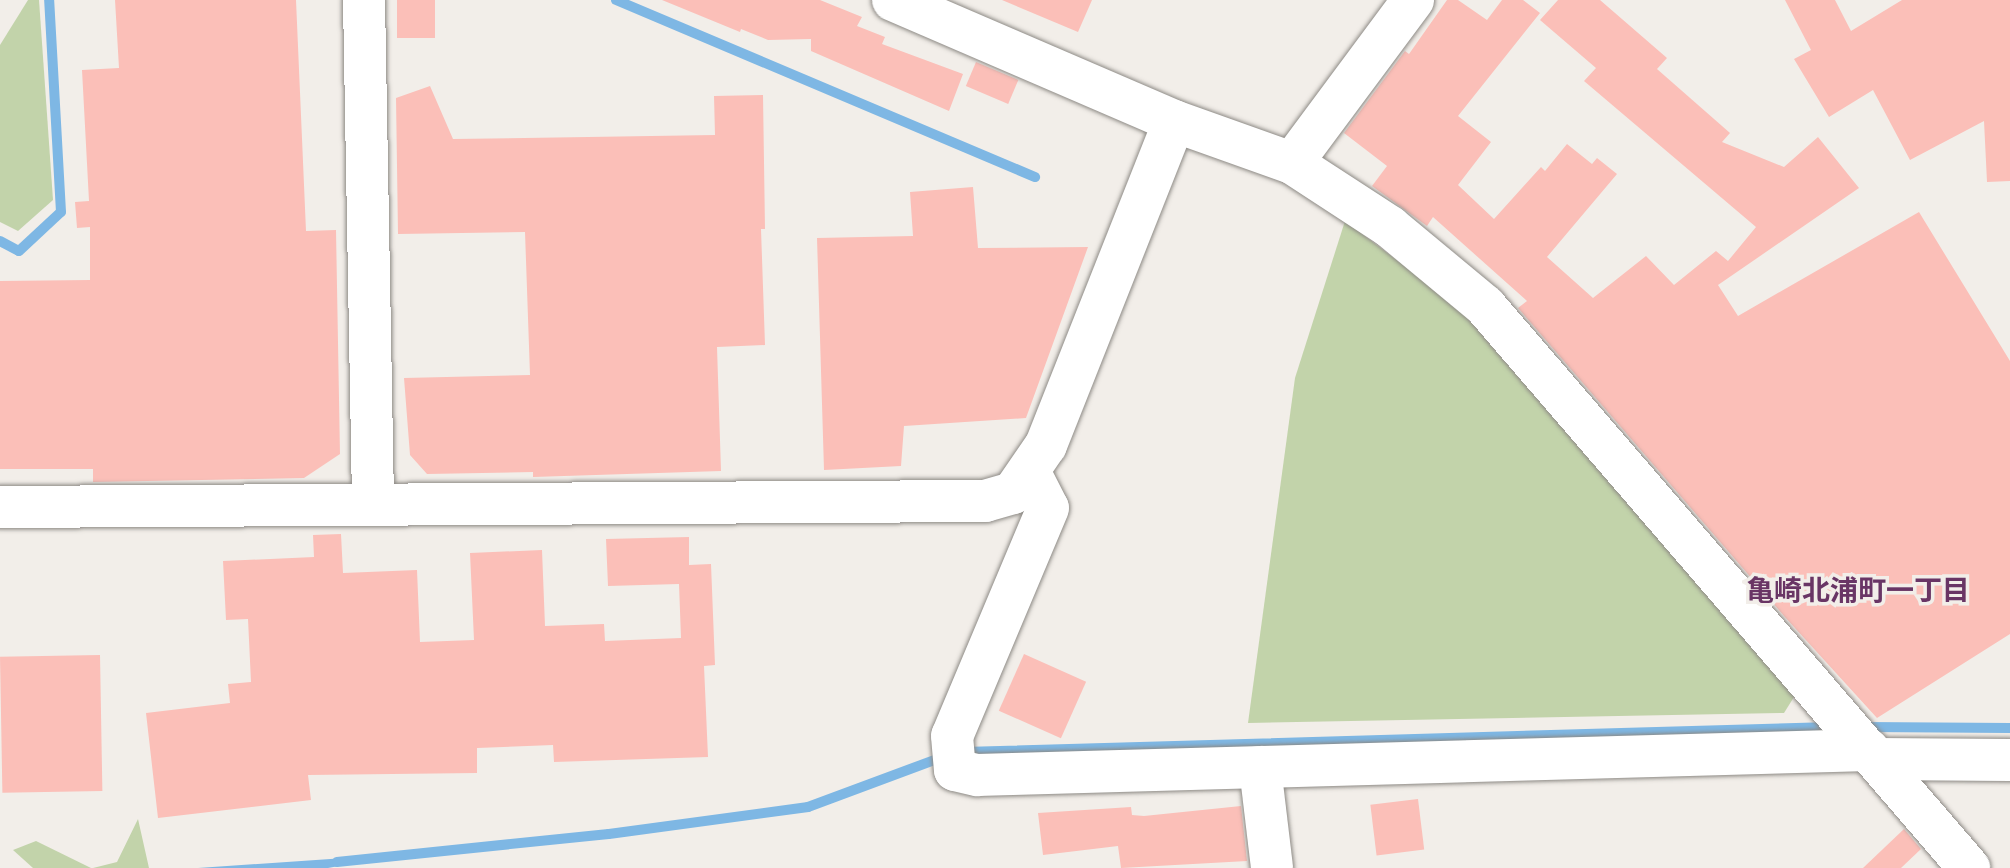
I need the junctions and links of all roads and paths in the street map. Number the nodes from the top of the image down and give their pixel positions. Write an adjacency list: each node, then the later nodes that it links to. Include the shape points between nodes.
1 (364, 0): 7 (street)
2 (893, 0): 4 (street)
3 (1413, 0): 5 (street)
4 (1174, 121): 5 (street); 6 (street, via 1046,445)
5 (1292, 163): 9 (street, via 1390,227 1485,306)
6 (1030, 473): 7 (street, via 1013,493 985,501); 11 (street, via 1048,508 954,753 977,775)
7 (373, 503): 8 (street)
8 (0, 507)
9 (1870, 752): 10 (street); 11 (street); 13 (street)
10 (2010, 760)
11 (1260, 767): 12 (street)
12 (1272, 868)
13 (1969, 868)

